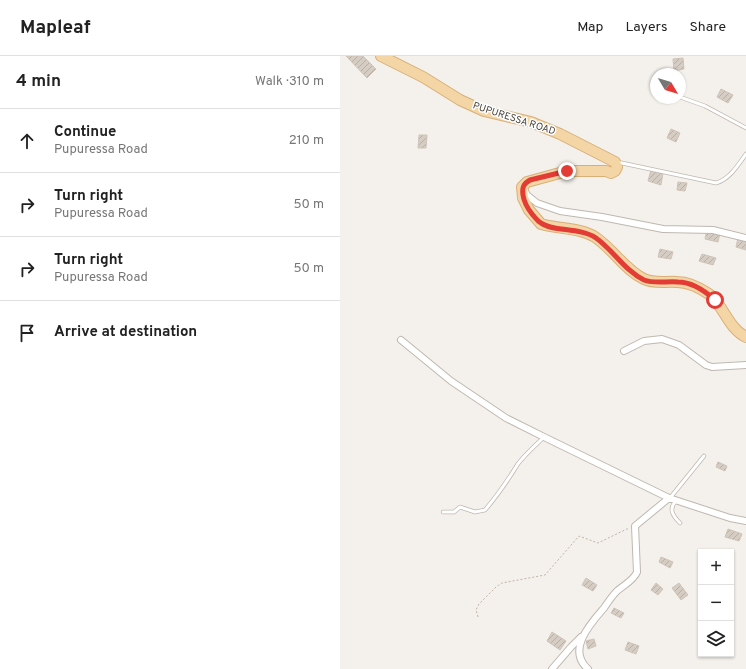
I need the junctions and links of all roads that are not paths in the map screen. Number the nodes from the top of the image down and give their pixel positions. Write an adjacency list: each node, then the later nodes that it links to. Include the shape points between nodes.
1 (382, 56): 5 (main road, PUPURESSA ROAD, via 460,100 484,110 531,122)
2 (686, 98): 3 (lane)
3 (746, 128)
4 (746, 154): 5 (lane, via 732,173 716,183)
5 (615, 162): 6 (main road, via 617,167 611,173 567,171 530,180)
6 (522, 188): 7 (street, via 537,203 560,211 663,229 713,230); 8 (main road, via 523,198 529,210 541,224 586,233 596,238 645,280 680,282 702,290 715,300 739,334)
7 (746, 238)
8 (746, 337)
9 (401, 340): 12 (street, via 452,381 506,418)
10 (624, 350): 11 (street, via 644,341 662,339 679,345 712,367)
11 (746, 365)
12 (544, 438): 14 (street); 16 (lane, via 516,466 503,488 485,510 475,512 460,507 454,512)
13 (704, 456): 14 (lane)
14 (670, 498): 15 (street); 19 (street, via 635,526 638,568 636,575 616,591)
15 (676, 501): 17 (street); 18 (lane, via 672,512)
16 (443, 512)
17 (746, 521)
18 (680, 523)
19 (581, 637): 20 (street); 21 (street, via 579,653 582,664)
20 (552, 669)
21 (588, 669)

